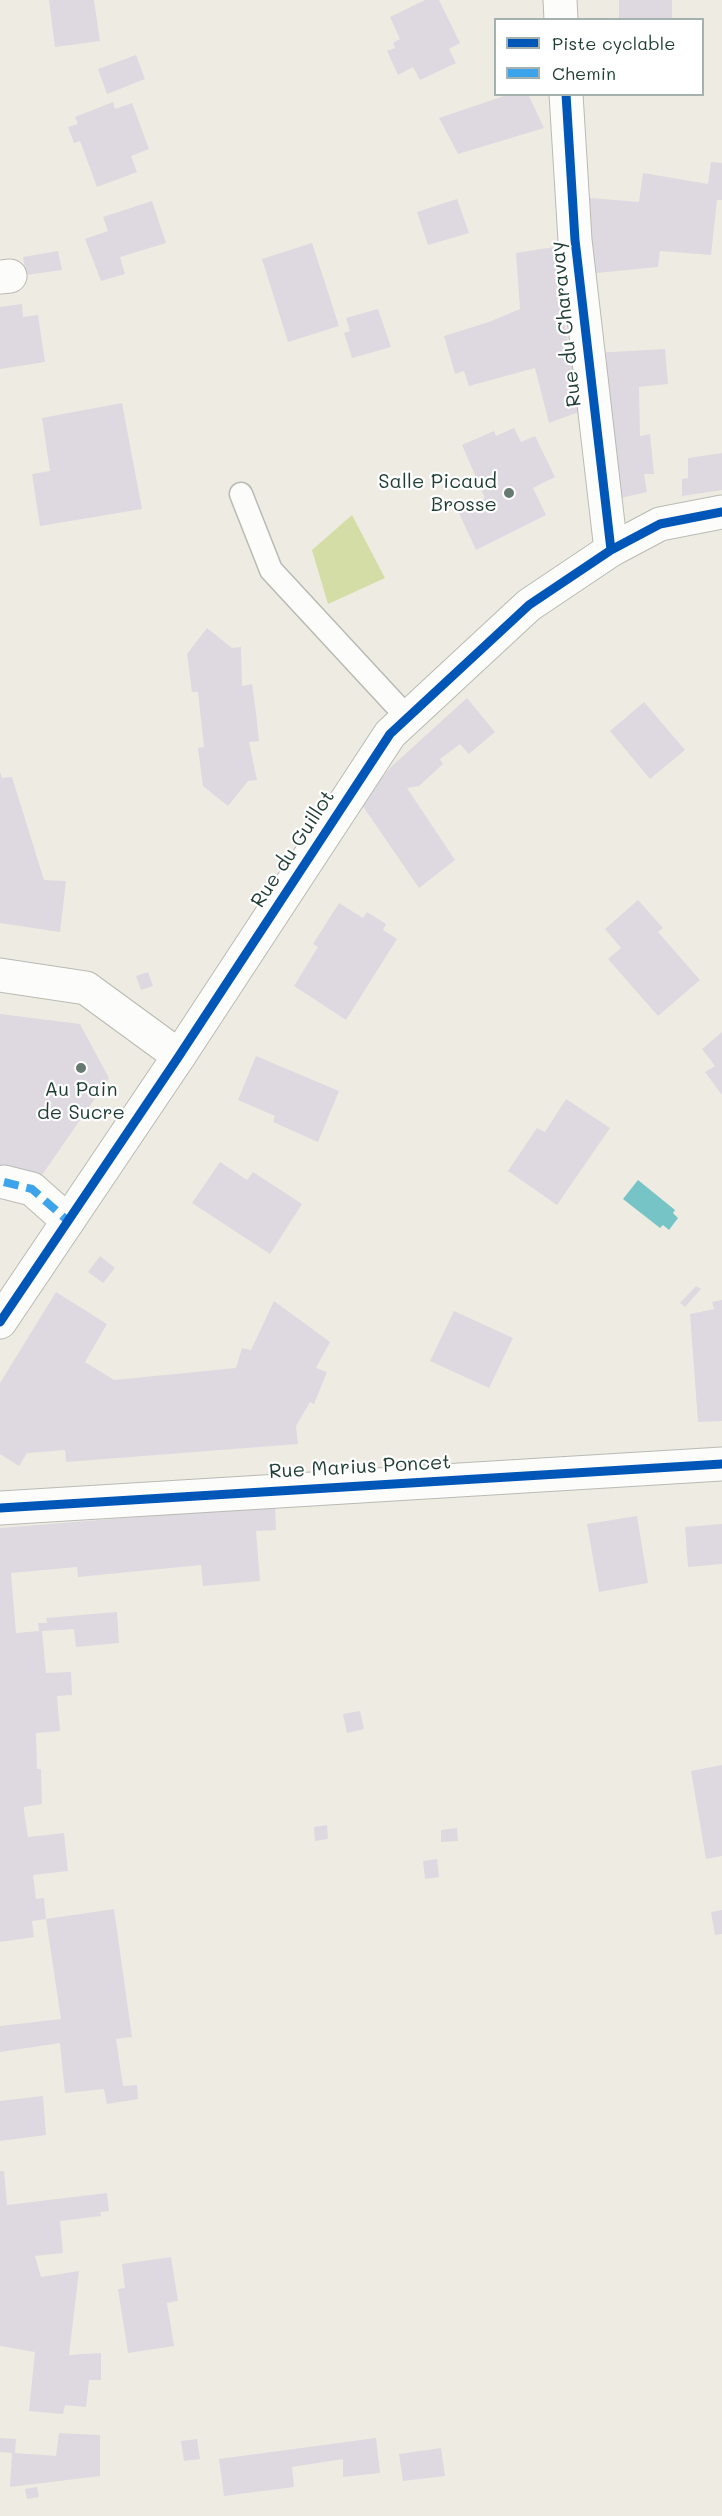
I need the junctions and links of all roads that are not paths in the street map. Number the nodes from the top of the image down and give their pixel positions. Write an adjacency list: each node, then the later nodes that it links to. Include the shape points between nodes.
1 (560, 0): 2 (street)
2 (561, 18)
3 (566, 96): 6 (street, Rue du Charavay, via 575,240)
4 (241, 494): 7 (lane, via 271,570)
5 (722, 512): 6 (street, Rue du Guillot, via 660,524)
6 (611, 550): 7 (street, Rue du Guillot, via 529,605)
7 (407, 717): 9 (street, Rue du Guillot, via 390,734)
8 (0, 975): 9 (street, via 86,988)
9 (179, 1056): 11 (street, Rue du Guillot)
10 (4, 1182): 11 (street, via 32,1189)
11 (68, 1221): 12 (street, Rue du Guillot)
12 (0, 1322)
13 (722, 1464): 14 (street, Rue Marius Poncet)
14 (0, 1508)

